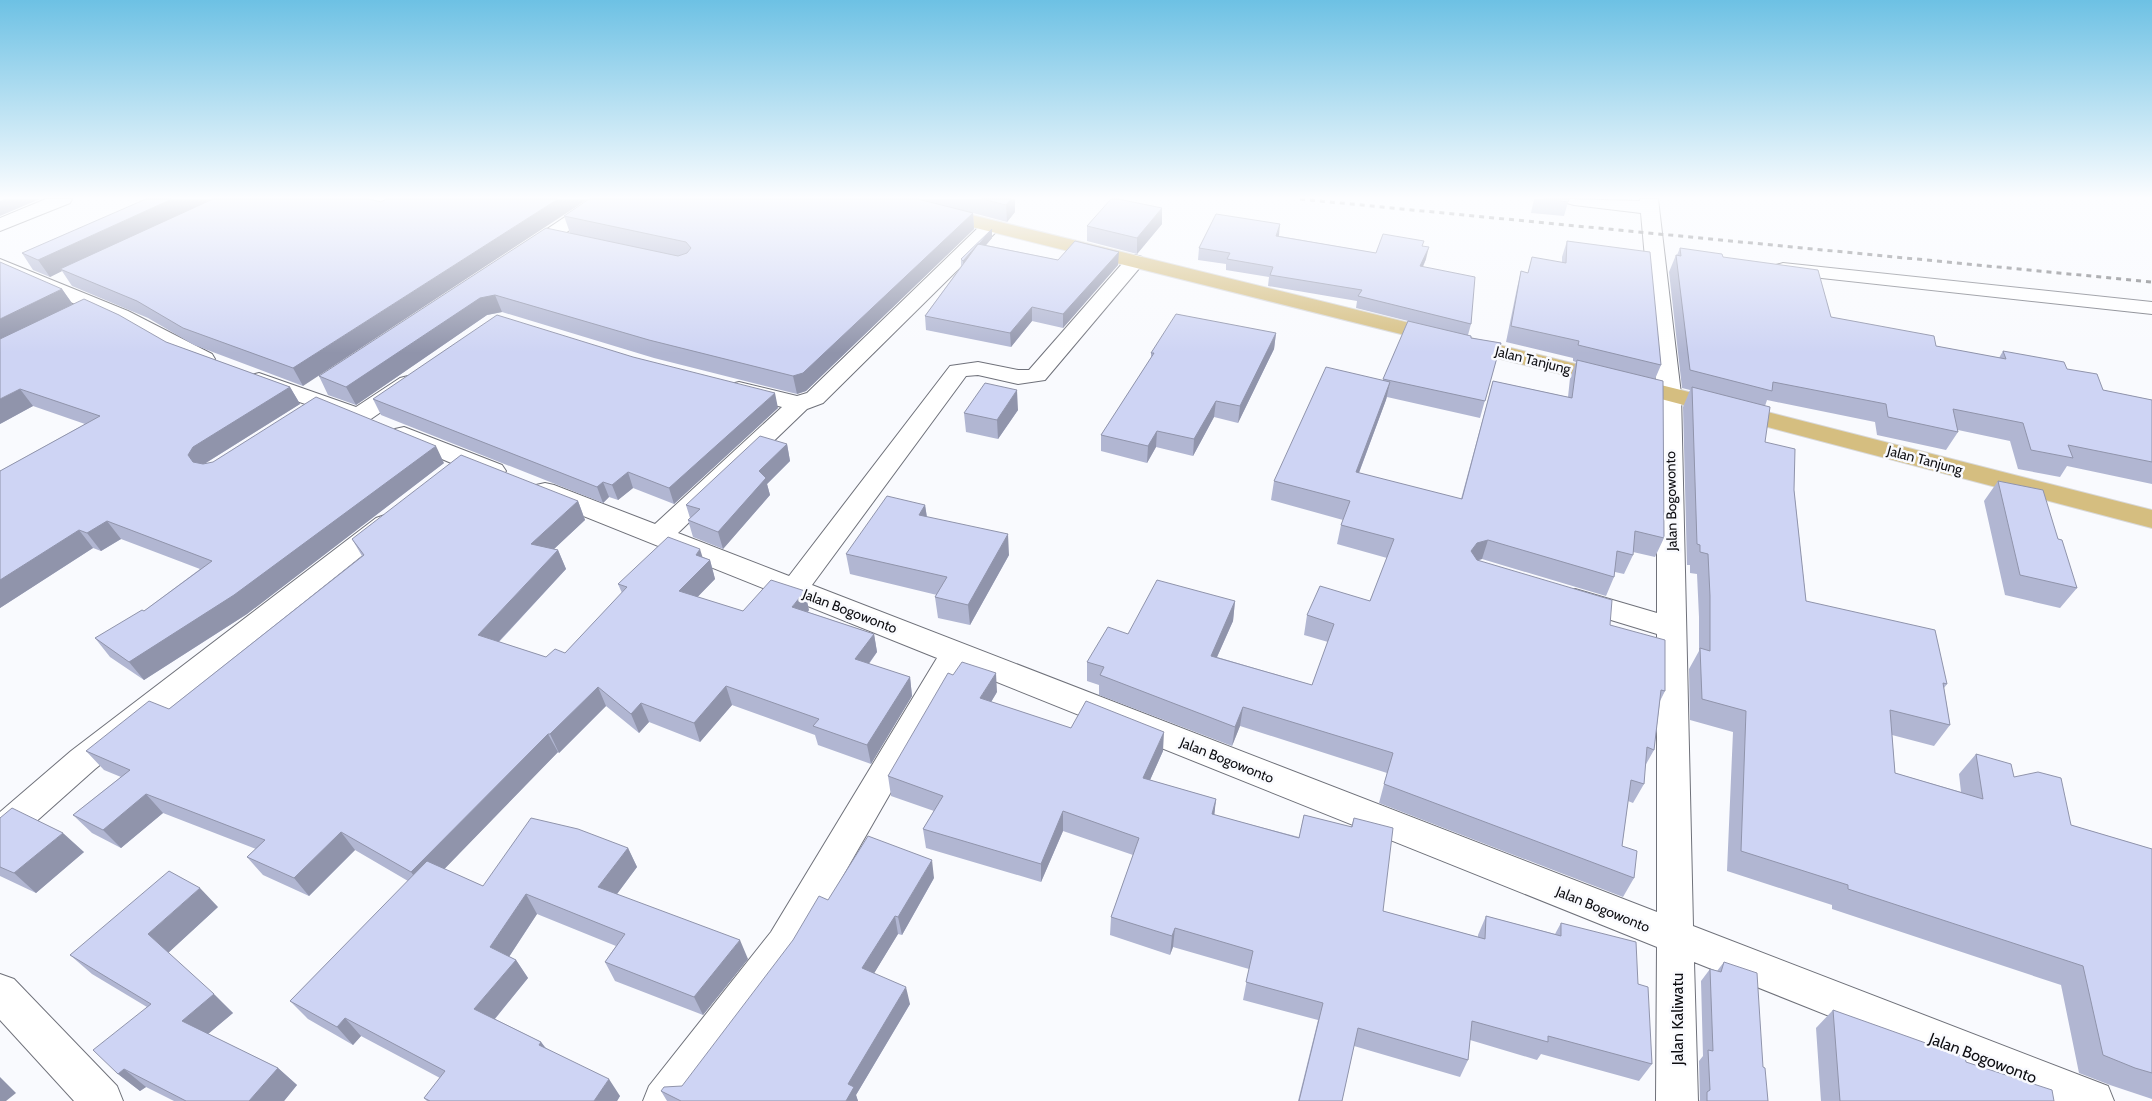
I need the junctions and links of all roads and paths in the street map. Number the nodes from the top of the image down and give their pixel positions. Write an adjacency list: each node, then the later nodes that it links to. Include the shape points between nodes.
1 (528, 250): 6 (street)
2 (966, 250): 15 (street, via 814,398)
3 (1089, 250): 5 (main road, Jalan Tanjung)
4 (1662, 250): 14 (street, Jalan Bogowonto)
5 (1135, 262): 14 (main road, Jalan Tanjung); 20 (street, via 1037,375 1022,377 974,368 958,371)
6 (509, 263)
7 (0, 265): 10 (street, Jalan Bogowonto)
8 (1764, 266): 11 (street)
9 (76, 274): 10 (street)
10 (49, 287): 16 (street, Jalan Bogowonto, via 84,312 139,325 184,352)
11 (2152, 308)
12 (424, 372): 16 (street)
13 (719, 383): 15 (street)
14 (1669, 394): 18 (main road, Jalan Tanjung); 22 (street, Jalan Bogowonto)
15 (799, 404): 19 (street)
16 (360, 416): 19 (street, Jalan Bogowonto, via 455,470)
17 (404, 509): 24 (street, via 83,760)
18 (2152, 519)
19 (658, 536): 20 (street, Jalan Bogowonto)
20 (794, 589): 23 (street, Jalan Bogowonto)
21 (1554, 593): 22 (street)
22 (1672, 628): 25 (street, Jalan Bogowonto)
23 (956, 652): 25 (street, Jalan Bogowonto); 28 (street, via 784,944)
24 (0, 833)
25 (1677, 938): 29 (street, Jalan Kaliwatu); 30 (street, Jalan Bogowonto)
26 (0, 992): 27 (street)
27 (102, 1101)
28 (664, 1101)
29 (1678, 1101)
30 (2093, 1101)

